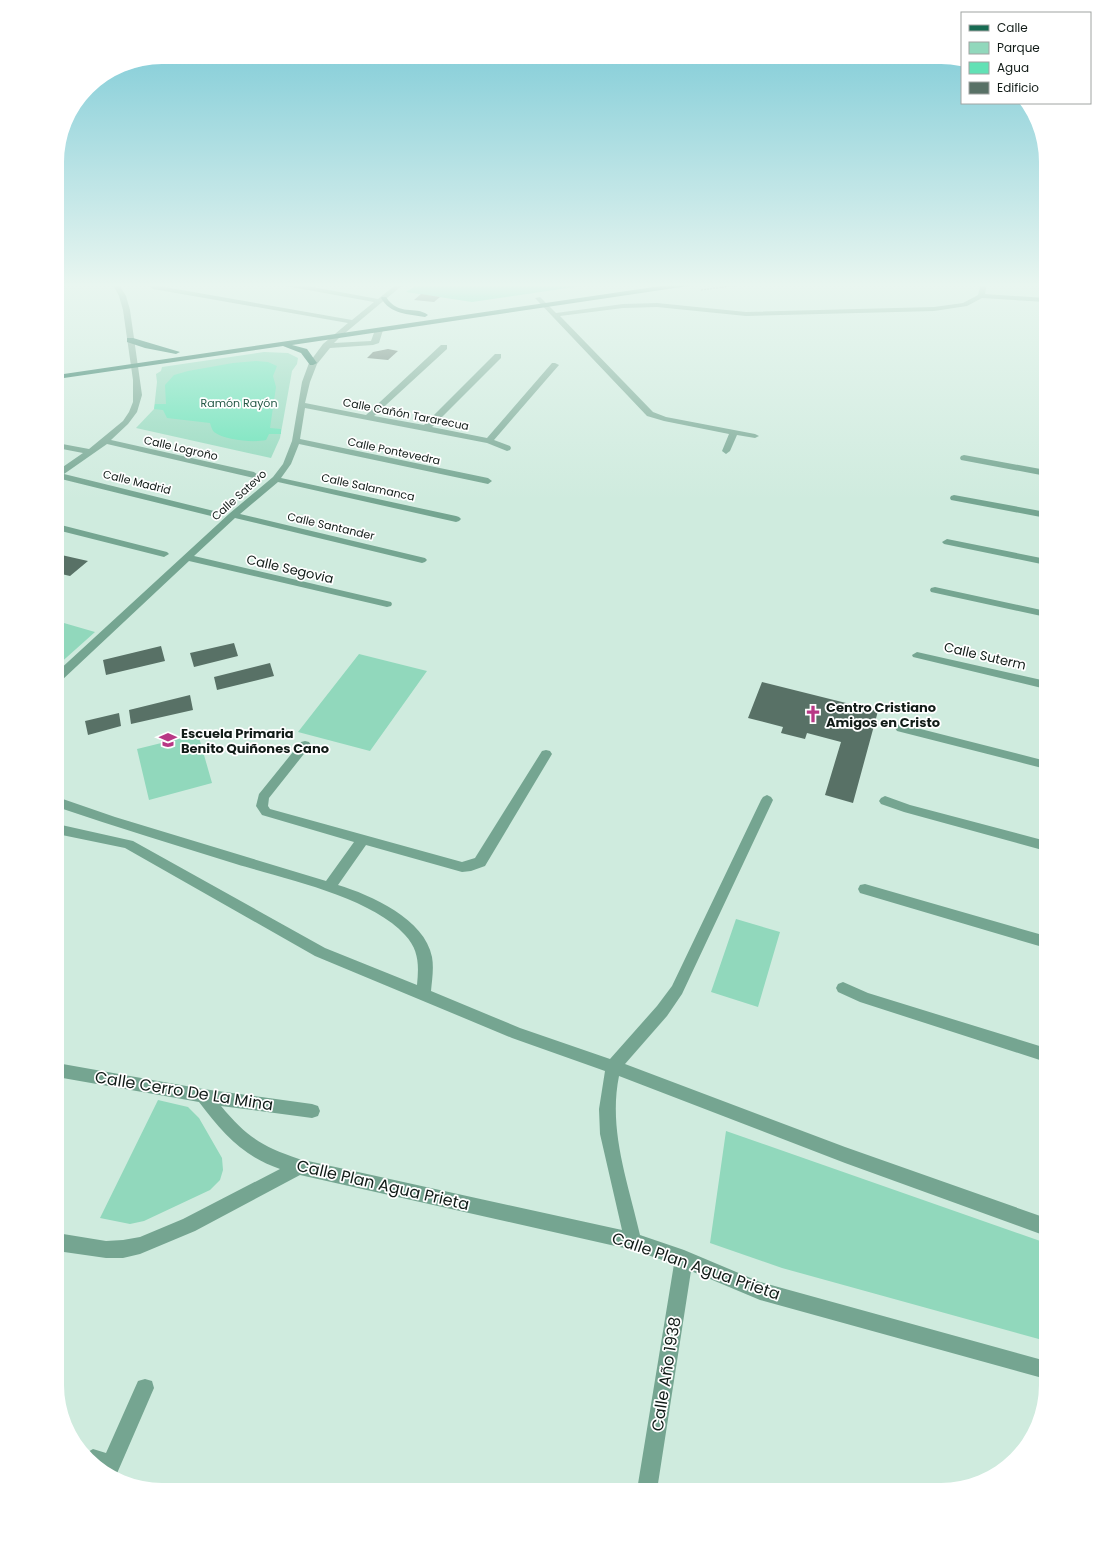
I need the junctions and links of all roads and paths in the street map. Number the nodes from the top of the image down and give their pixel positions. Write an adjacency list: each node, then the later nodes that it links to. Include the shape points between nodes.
1 (132, 355): 8 (street)
2 (177, 355): 8 (main road)
3 (307, 355): 9 (main road)
4 (319, 355): 9 (street, Calle Satevo)
5 (435, 355): 13 (street)
6 (593, 355): 15 (street, via 650,414)
7 (498, 356): 14 (street)
8 (132, 360): 11 (main road); 17 (street, via 137,390 134,410 122,427)
9 (313, 363): 12 (street, Calle Satevo)
10 (555, 365): 19 (street)
11 (64, 375)
12 (301, 405): 13 (street, Calle Cañón Tararecua); 18 (street, Calle Satevo)
13 (368, 417): 14 (street, Calle Cañón Tararecua)
14 (426, 428): 19 (street, Calle Cañón Tararecua)
15 (734, 432): 16 (street); 22 (street)
16 (756, 436)
17 (104, 441): 23 (street); 27 (street, Calle Logroño)
18 (296, 441): 29 (street, Calle Satevo, via 287,464); 30 (street, Calle Pontevedra)
19 (489, 441): 21 (street, Calle Cañón Tararecua)
20 (64, 447): 23 (street)
21 (507, 448)
22 (726, 451)
23 (89, 452): 25 (street)
24 (964, 458): 26 (street)
25 (64, 470)
26 (1039, 472)
27 (254, 476)
28 (64, 477): 32 (street, Calle Madrid)
29 (276, 479): 34 (street, Calle Satevo); 35 (street, Calle Salamanca)
30 (488, 481)
31 (954, 498): 33 (street)
32 (211, 513)
33 (1039, 514)
34 (233, 515): 39 (street, Calle Satevo); 40 (street, Calle Santander)
35 (456, 519)
36 (64, 529): 38 (street)
37 (947, 542): 41 (street)
38 (164, 554)
39 (188, 558): 43 (street, Calle Segovia); 46 (street, Calle Satevo)
40 (422, 560)
41 (1039, 561)
42 (934, 590): 44 (street)
43 (386, 604)
44 (1039, 612)
45 (917, 655): 47 (street, Calle Suterm)
46 (64, 672)
47 (1039, 683)
48 (901, 728): 51 (street)
49 (306, 745): 56 (street, via 263,797 262,806 266,812)
50 (546, 754): 56 (street, via 480,862 462,867)
51 (1039, 763)
52 (767, 800): 64 (street, via 677,990)
53 (885, 801): 57 (street)
54 (64, 804): 58 (street)
55 (64, 830): 62 (street, via 128,844 320,952)
56 (364, 839): 58 (street)
57 (1039, 844)
58 (329, 887): 62 (street, via 382,908 412,933 425,955)
59 (865, 890): 60 (street)
60 (1039, 940)
61 (842, 988): 63 (street, via 865,998)
62 (423, 995): 64 (street, via 517,1033)
63 (1039, 1053)
64 (613, 1067): 69 (street, via 845,1155); 70 (street, via 607,1109 608,1134)
65 (64, 1071): 66 (street, Calle Cerro De La Mina)
66 (203, 1096): 67 (street, Calle Cerro De La Mina); 68 (street, Calle Plan Agua Prieta, via 239,1136 256,1150)
67 (312, 1111)
68 (299, 1167): 70 (street, Calle Plan Agua Prieta); 71 (street, via 201,1219 143,1244 124,1249 103,1250)
69 (1039, 1224)
70 (633, 1241): 72 (street, Calle Plan Agua Prieta)
71 (64, 1243)
72 (684, 1259): 73 (street, Calle Plan Agua Prieta, via 760,1291); 76 (street, Calle Año 1938)
73 (1039, 1368)
74 (145, 1388): 75 (street)
75 (105, 1465)
76 (648, 1483)

